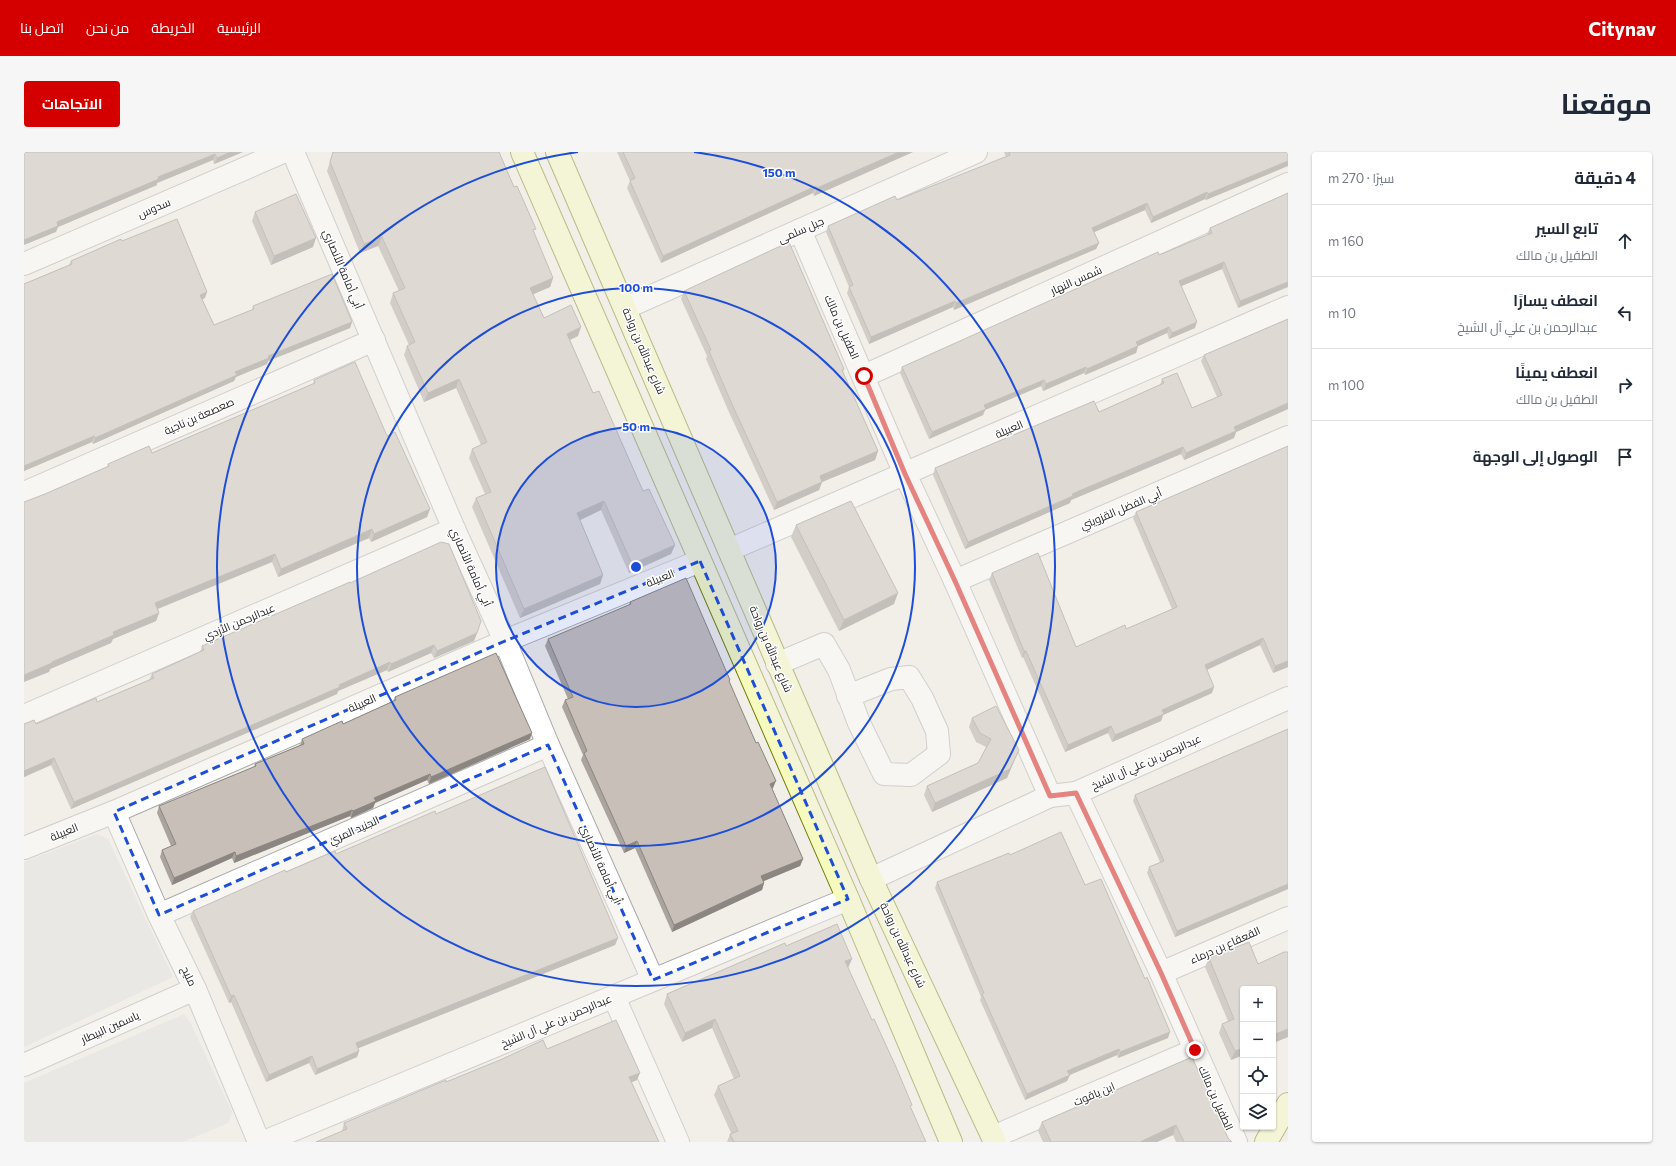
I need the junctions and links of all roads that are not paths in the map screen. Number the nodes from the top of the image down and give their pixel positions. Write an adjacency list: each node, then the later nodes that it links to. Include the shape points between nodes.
1 (283, 152): 8 (street, سدوس)
2 (293, 152): 11 (street, أبي أمامة الأنصاري)
3 (522, 152): 18 (street)
4 (557, 152): 10 (street, شارع عبدالله بن رواحة)
5 (976, 152): 7 (street, جبل سلمى)
6 (1288, 184): 12 (street, شمس النهار)
7 (800, 230): 10 (street, جبل سلمى); 12 (street, الطفيل بن مالك)
8 (24, 264)
9 (1288, 307): 14 (street, العبيلة)
10 (625, 308): 17 (street, شارع عبدالله بن رواحة)
11 (374, 340): 15 (street, صعصعة بن ناجية); 16 (street, أبي أمامة الأنصاري)
12 (864, 376): 14 (street, الطفيل بن مالك)
13 (1288, 436): 19 (street, أبي الفضل القزويني)
14 (905, 474): 17 (street, العبيلة); 19 (street, الطفيل بن مالك)
15 (24, 493)
16 (454, 529): 20 (street, أبي أمامة الأنصاري); 24 (street, عبدالرحمن الأزدي)
17 (729, 550): 21 (street, شارع عبدالله بن رواحة)
18 (700, 561): 20 (street, العبيلة); 31 (street)
19 (955, 581): 27 (street, الطفيل بن مالك)
20 (505, 641): 25 (street, أبي أمامة الأنصاري); 28 (street, العبيلة)
21 (777, 664): 22 (street, via 824,644 840,670); 30 (street, شارع عبدالله بن رواحة)
22 (848, 696): 22 (street, via 884,774 911,775 939,754 937,731 909,677 891,679)
23 (1288, 698): 26 (street, عبدالرحمن بن علي آل الشيخ)
24 (24, 716)
25 (548, 746): 32 (street, الجنيد المري); 35 (street, أبي أمامة الأنصاري)
26 (1076, 793): 27 (street, عبدالرحمن بن علي آل الشيخ); 34 (street, الطفيل بن مالك)
27 (1050, 796): 30 (street, عبدالرحمن بن علي آل الشيخ)
28 (114, 812): 29 (street, العبيلة); 32 (street, مليح)
29 (24, 848)
30 (871, 879): 41 (street, شارع عبدالله بن رواحة)
31 (848, 899): 35 (street, عبدالرحمن بن علي آل الشيخ); 45 (street)
32 (159, 915): 36 (street, مليح)
33 (1288, 918): 34 (street, القعقاع بن درماء)
34 (1161, 973): 38 (street, الطفيل بن مالك)
35 (653, 980): 37 (street, عبدالرحمن بن علي آل الشيخ)
36 (195, 989): 39 (street, ياسمين البيطار); 42 (street, مليح)
37 (614, 997): 43 (street, عبدالرحمن بن علي آل الشيخ); 44 (street)
38 (1195, 1050): 41 (street, ابن ياقوت); 46 (street, الطفيل بن مالك)
39 (24, 1065)
40 (1288, 1104): 47 (street)
41 (994, 1140)
42 (260, 1142)
43 (264, 1142)
44 (678, 1142)
45 (951, 1142)
46 (1236, 1142)
47 (1266, 1142)

